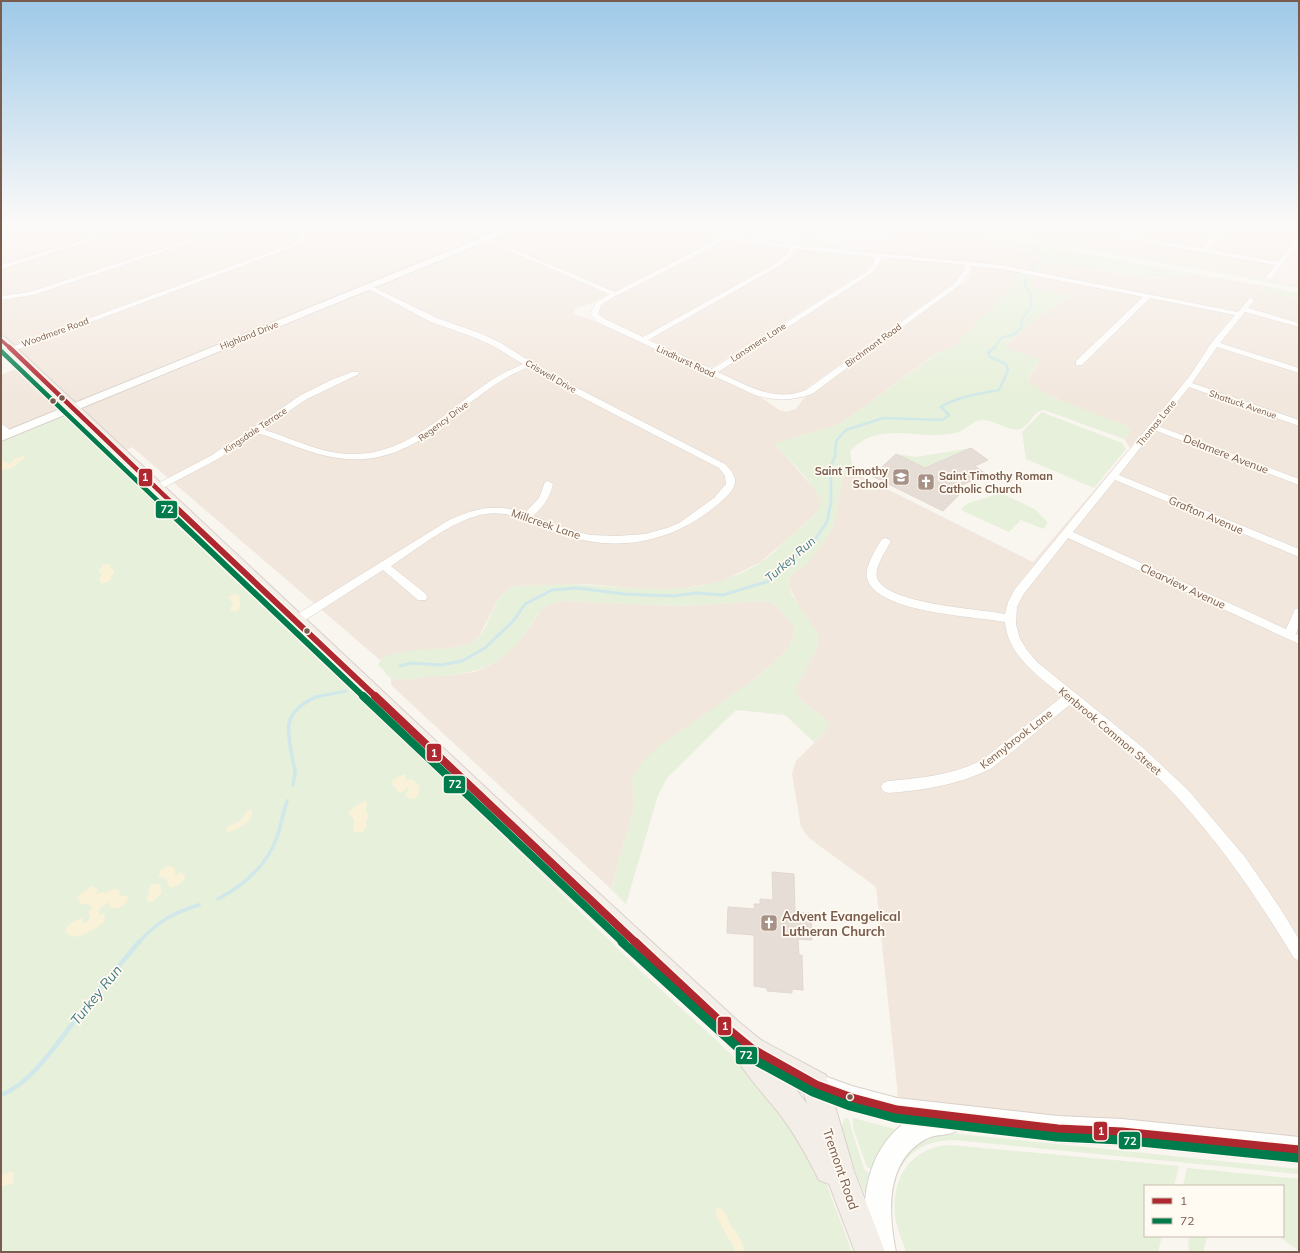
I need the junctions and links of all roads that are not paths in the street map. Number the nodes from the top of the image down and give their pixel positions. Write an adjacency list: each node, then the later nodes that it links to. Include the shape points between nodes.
1 (60, 284): 13 (street, via 31,294)
2 (183, 284): 18 (street, Woodmere Road)
3 (371, 284): 10 (street, Highland Drive)
4 (593, 284): 11 (street)
5 (634, 284): 11 (street)
6 (742, 284): 17 (street)
7 (850, 284): 23 (street, Lansmere Lane)
8 (956, 284): 26 (street, Birchmont Road, via 809,392)
9 (1090, 284): 12 (street)
10 (367, 286): 21 (street, Criswell Drive, via 434,320 498,345); 27 (street, Highland Drive)
11 (615, 294): 17 (street, Lindhurst Road, via 598,304 594,311 596,318)
12 (1148, 296): 15 (street); 20 (street)
13 (1, 298)
14 (1251, 300): 15 (street, Thomas Lane)
15 (1242, 311): 16 (street); 19 (street, Thomas Lane)
16 (1299, 325)
17 (643, 340): 23 (street, Lindhurst Road)
18 (5, 344): 27 (main road)
19 (1215, 344): 22 (street); 25 (street, Thomas Lane)
20 (1079, 363)
21 (530, 364): 30 (street, Regency Drive, via 492,383 427,434 395,450 376,455 339,456); 32 (street, Criswell Drive, via 722,466)
22 (1299, 371)
23 (712, 372): 26 (street, Lindhurst Road, via 758,393)
24 (355, 374): 30 (street, Kingsdale Terrace, via 304,397)
25 (1187, 384): 28 (street, Shattuck Avenue); 29 (street, Thomas Lane)
26 (786, 398)
27 (71, 408): 31 (street, Highland Drive); 36 (main road)
28 (1299, 423)
29 (1153, 427): 33 (street, Thomas Lane); 34 (street, Delamere Avenue)
30 (256, 430): 36 (street, Kingsdale Terrace, via 194,469)
31 (3, 433)
32 (731, 476): 37 (street, Millcreek Lane, via 730,485 723,494 681,525 633,539 614,540 578,536)
33 (1114, 476): 38 (street, Thomas Lane); 41 (street, Grafton Avenue)
34 (1299, 482)
35 (548, 484): 37 (street, via 547,494)
36 (156, 488): 46 (main road)
37 (527, 517): 42 (street, Millcreek Lane, via 501,509 471,512)
38 (1067, 533): 40 (street, Thomas Lane); 47 (street, Clearview Avenue)
39 (886, 541): 45 (street, via 873,567 872,576 877,587 883,591 921,606)
40 (1058, 544): 45 (street, Kenbrook Common Street, via 1019,592 1010,610)
41 (1299, 554)
42 (383, 565): 43 (street); 46 (street, Millcreek Lane)
43 (422, 597)
44 (1299, 612): 47 (street)
45 (1010, 619): 48 (street, Kenbrook Common Street, via 1013,636 1021,652)
46 (295, 621): 51 (main road)
47 (1294, 638)
48 (1070, 697): 49 (street, Kennybrook Lane, via 987,764 972,773 934,783); 50 (street, Kenbrook Common Street, via 1137,750 1183,794 1240,862)
49 (888, 787)
50 (1299, 953)
51 (730, 1031): 52 (main road, via 752,1049); 55 (main road, via 778,1088 812,1136 830,1171)
52 (816, 1085): 53 (street, via 897,1110); 56 (main road, Tremont Road, via 838,1171)
53 (974, 1119): 54 (street); 57 (street, via 927,1124 909,1134 896,1148 882,1180 877,1205)
54 (1299, 1150)
55 (864, 1252)
56 (870, 1252)
57 (882, 1252)

